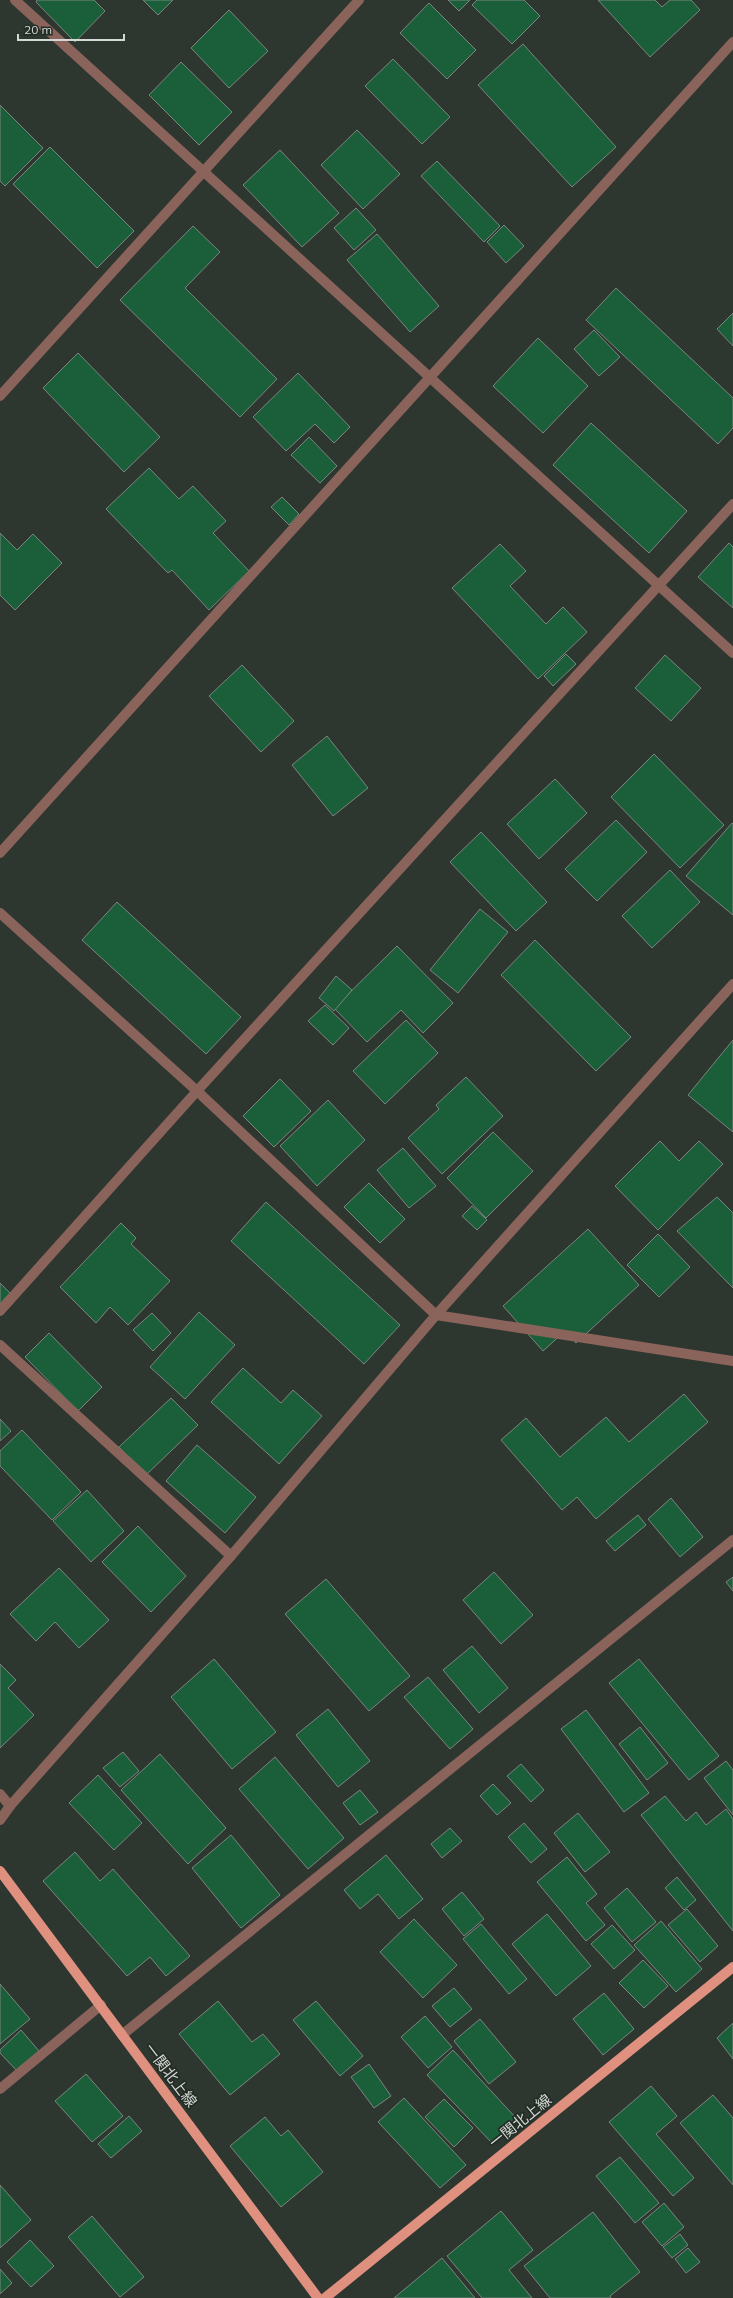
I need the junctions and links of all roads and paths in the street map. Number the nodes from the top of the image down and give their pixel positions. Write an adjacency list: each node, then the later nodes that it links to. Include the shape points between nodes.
1 (15, 0): 4 (street)
2 (359, 0): 4 (street)
3 (733, 42): 5 (street)
4 (203, 172): 5 (street); 6 (street)
5 (429, 376): 8 (street); 10 (street)
6 (0, 396)
7 (733, 504): 8 (street)
8 (659, 585): 9 (street); 13 (street)
9 (733, 653)
10 (0, 853)
11 (0, 913): 13 (street)
12 (733, 984): 15 (street)
13 (197, 1090): 14 (street); 15 (street)
14 (0, 1311)
15 (436, 1315): 17 (street); 19 (street)
16 (0, 1346): 19 (street)
17 (733, 1361)
18 (733, 1540): 26 (street)
19 (231, 1556): 21 (street)
20 (0, 1794): 21 (street)
21 (10, 1806): 22 (street)
22 (0, 1820)
23 (0, 1871): 25 (main road, 一関北上線)
24 (733, 1967): 29 (main road, 一関北上線)
25 (101, 2005): 26 (main road, 一関北上線); 27 (street)
26 (122, 2035): 28 (main road, 一関北上線)
27 (0, 2089)
28 (318, 2298)
29 (325, 2298)

